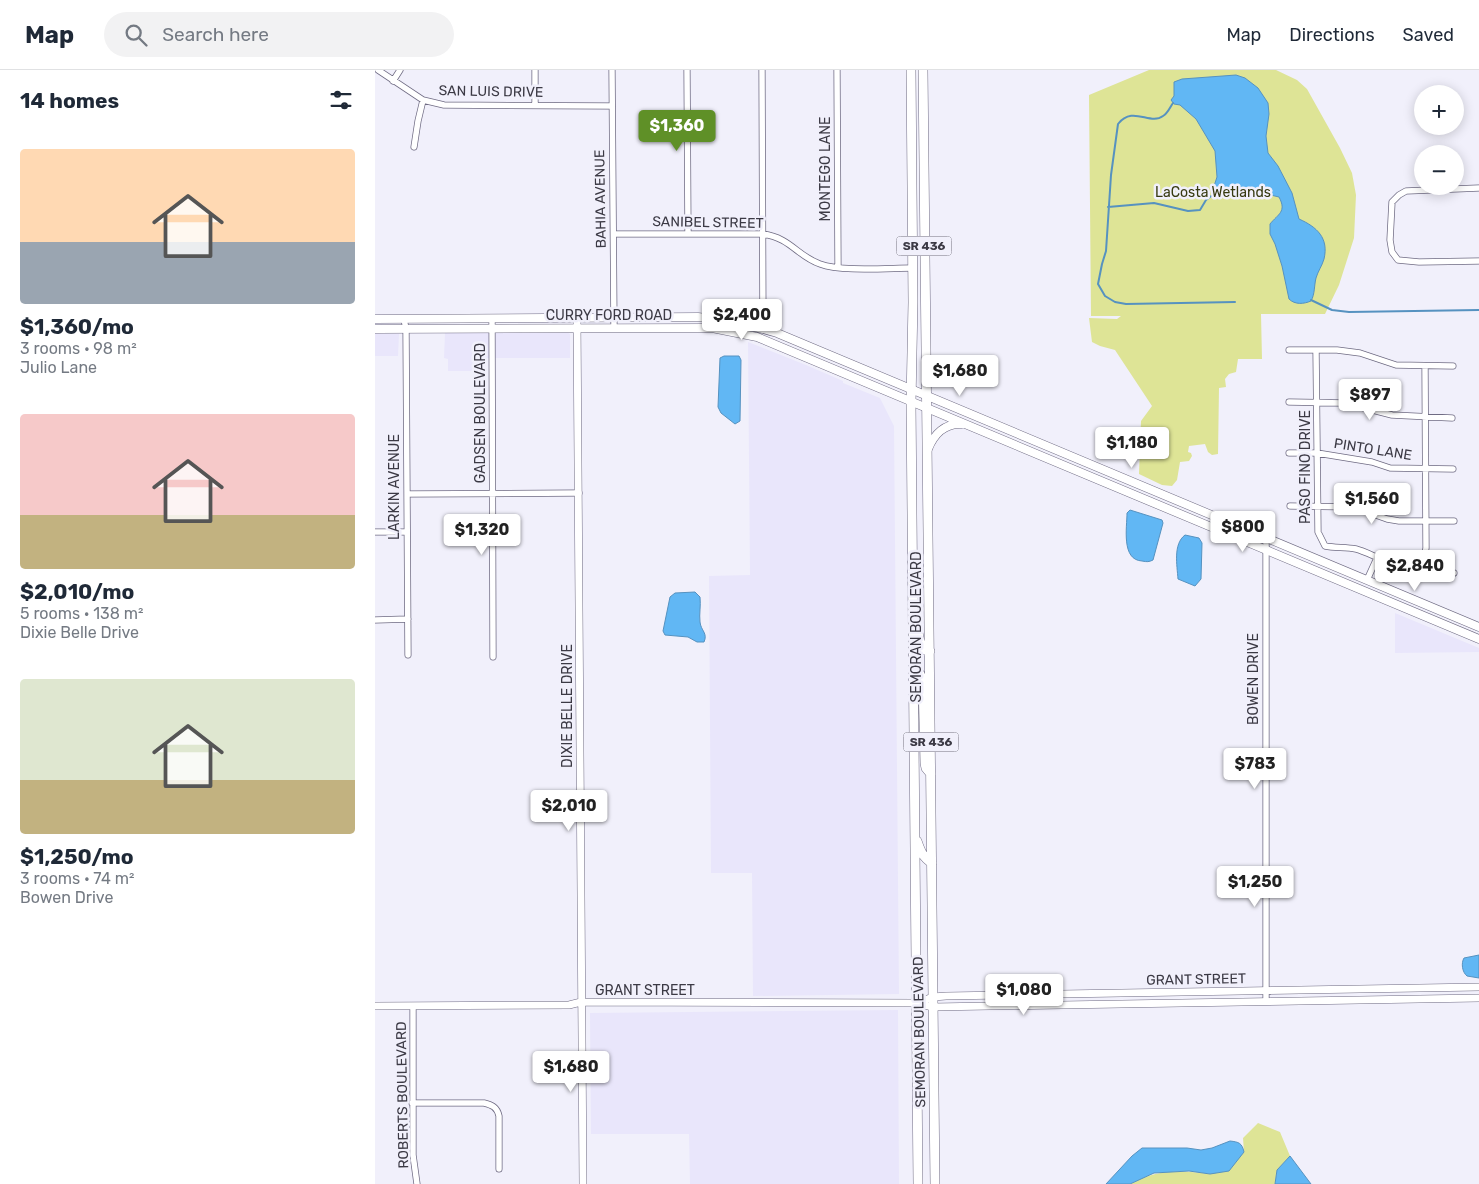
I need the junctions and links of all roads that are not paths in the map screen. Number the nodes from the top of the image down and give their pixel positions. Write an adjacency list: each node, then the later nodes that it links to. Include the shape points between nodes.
1 (378, 70): 10 (street, SAN LUIS DRIVE)
2 (400, 70): 10 (street)
3 (535, 70): 12 (street)
4 (612, 70): 13 (street, BAHIA AVENUE)
5 (687, 70): 16 (street)
6 (762, 70): 18 (street)
7 (837, 70): 20 (street, MONTEGO LANE)
8 (911, 70): 21 (main road, SEMORAN BOULEVARD / SR 436)
9 (923, 70): 41 (main road, SEMORAN BOULEVARD / SR 436)
10 (393, 80): 11 (street, SAN LUIS DRIVE)
11 (423, 100): 12 (street, SAN LUIS DRIVE, via 444,105); 14 (street)
12 (535, 104): 13 (street, SAN LUIS DRIVE)
13 (612, 106): 17 (street, BAHIA AVENUE)
14 (414, 147)
15 (1479, 188): 19 (street, via 1406,191 1399,195 1392,202 1390,240 1392,252 1398,260)
16 (688, 233): 17 (street, SANIBEL STREET); 18 (street, SANIBEL STREET)
17 (613, 234): 25 (street, BAHIA AVENUE)
18 (763, 234): 20 (street, SANIBEL STREET, via 776,236 802,255); 35 (street)
19 (1479, 262)
20 (838, 268): 21 (street, SANIBEL STREET)
21 (913, 268): 40 (main road, SEMORAN BOULEVARD / SR 436)
22 (492, 318): 23 (main road, CURRY FORD ROAD); 27 (main road, CURRY FORD ROAD); 30 (street, GADSEN BOULEVARD)
23 (517, 318): 24 (main road, CURRY FORD ROAD); 31 (street)
24 (577, 318): 25 (main road, CURRY FORD ROAD); 28 (street, DIXIE BELLE DRIVE)
25 (614, 318): 29 (street, BAHIA AVENUE); 35 (main road, CURRY FORD ROAD, via 698,317)
26 (375, 319): 27 (main road, CURRY FORD ROAD)
27 (404, 319): 34 (street, LARKIN AVENUE)
28 (577, 327): 29 (main road, CURRY FORD ROAD); 31 (main road, CURRY FORD ROAD); 57 (street, DIXIE BELLE DRIVE)
29 (614, 327): 32 (main road, CURRY FORD ROAD)
30 (492, 328): 31 (main road, CURRY FORD ROAD); 34 (main road, CURRY FORD ROAD); 59 (street, GADSEN BOULEVARD)
31 (517, 328)
32 (712, 328): 35 (main road, via 724,326 759,332); 42 (main road, CURRY FORD ROAD, via 776,344)
33 (375, 329): 34 (main road, CURRY FORD ROAD)
34 (406, 329): 58 (street, LARKIN AVENUE)
35 (763, 329): 40 (main road, CURRY FORD ROAD)
36 (1289, 350): 37 (street)
37 (1316, 350): 38 (street, via 1352,352 1396,365); 44 (street, PASO FINO DRIVE)
38 (1425, 366): 39 (street); 46 (street)
39 (1453, 366)
40 (911, 388): 41 (main road, CURRY FORD ROAD); 42 (main road, SEMORAN BOULEVARD / SR 436)
41 (927, 395): 45 (main road, SEMORAN BOULEVARD / SR 436); 55 (main road, CURRY FORD ROAD)
42 (911, 402): 45 (main road, CURRY FORD ROAD); 77 (main road, SEMORAN BOULEVARD / SR 436)
43 (1289, 402): 44 (street)
44 (1317, 402): 46 (street, via 1345,403 1392,415); 50 (street, PASO FINO DRIVE)
45 (927, 408): 48 (main road, CURRY FORD ROAD); 49 (main road, SEMORAN BOULEVARD / SR 436)
46 (1425, 417): 47 (street); 53 (street)
47 (1452, 418)
48 (966, 425): 49 (main road, via 942,428); 52 (main road, CURRY FORD ROAD)
49 (928, 448): 85 (main road, SEMORAN BOULEVARD / SR 436)
50 (1317, 453): 51 (street, PINTO LANE); 53 (street, PINTO LANE, via 1390,468); 62 (street, PASO FINO DRIVE)
51 (1289, 454)
52 (1043, 456): 55 (main road, via 1055,457 1104,477); 56 (main road, CURRY FORD ROAD)
53 (1426, 469): 54 (street, PINTO LANE); 63 (street)
54 (1453, 469)
55 (1115, 474): 60 (main road, CURRY FORD ROAD)
56 (1114, 487): 60 (main road, via 1125,484 1161,498); 68 (main road, CURRY FORD ROAD)
57 (579, 493): 59 (street); 104 (street, DIXIE BELLE DRIVE)
58 (407, 494): 59 (street); 66 (street, LARKIN AVENUE)
59 (492, 494): 87 (street, GADSEN BOULEVARD)
60 (1180, 501): 67 (main road, CURRY FORD ROAD)
61 (1290, 506): 62 (street)
62 (1317, 506): 63 (street, via 1353,507 1387,519); 69 (street, PASO FINO DRIVE, via 1318,532 1325,546 1355,549)
63 (1426, 520): 64 (street); 71 (street, via 1426,548)
64 (1454, 520)
65 (375, 532): 66 (street)
66 (407, 532): 80 (street, LARKIN AVENUE)
67 (1266, 537): 68 (street, BOWEN DRIVE); 74 (main road, CURRY FORD ROAD)
68 (1266, 550): 72 (main road, CURRY FORD ROAD); 94 (street, BOWEN DRIVE)
69 (1377, 558): 70 (street, PASO FINO DRIVE); 74 (street)
70 (1387, 562): 71 (street, PASO FINO DRIVE, via 1401,567); 75 (street)
71 (1421, 563): 73 (street, via 1431,572)
72 (1314, 570): 75 (main road, via 1362,585); 76 (main road, CURRY FORD ROAD)
73 (1454, 573)
74 (1367, 580): 75 (main road, CURRY FORD ROAD)
75 (1378, 584): 78 (main road, CURRY FORD ROAD)
76 (1376, 596): 78 (main road, via 1388,593 1425,609); 81 (main road, CURRY FORD ROAD)
77 (913, 614): 85 (main road, via 922,648); 88 (main road, SEMORAN BOULEVARD / SR 436)
78 (1459, 618): 82 (main road, CURRY FORD ROAD)
79 (375, 620): 80 (street)
80 (408, 620): 86 (street, LARKIN AVENUE)
81 (1438, 622): 83 (main road); 84 (main road, CURRY FORD ROAD)
82 (1479, 627)
83 (1479, 634)
84 (1479, 639)
85 (930, 650): 89 (main road, SEMORAN BOULEVARD / SR 436)
86 (408, 655)
87 (493, 657)
88 (913, 670): 89 (main road, via 923,681 925,763); 90 (main road, SEMORAN BOULEVARD / SR 436)
89 (931, 774): 91 (main road, SEMORAN BOULEVARD / SR 436)
90 (915, 833): 91 (main road, via 920,851); 107 (main road, SEMORAN BOULEVARD / SR 436)
91 (932, 863): 99 (main road, SEMORAN BOULEVARD / SR 436)
92 (1479, 987): 93 (street, GRANT STREET)
93 (1335, 990): 94 (street, GRANT STREET); 101 (street); 102 (street)
94 (1266, 991): 96 (street, GRANT STREET); 103 (street, BOWEN DRIVE)
95 (1181, 992): 96 (street, GRANT STREET); 97 (street, GRANT STREET); 105 (street)
96 (1196, 992): 106 (street)
97 (1104, 993): 98 (street, GRANT STREET); 109 (street)
98 (1036, 994): 99 (street, GRANT STREET); 108 (street)
99 (933, 997): 107 (street, GRANT STREET); 112 (main road, SEMORAN BOULEVARD / SR 436)
100 (1479, 998): 102 (street, GRANT STREET)
101 (1331, 1000): 102 (street, GRANT STREET); 103 (street, GRANT STREET)
102 (1340, 1000)
103 (1266, 1001): 106 (street, GRANT STREET)
104 (581, 1002): 107 (street, GRANT STREET); 111 (street, GRANT STREET, via 569,1005); 116 (street, DIXIE BELLE DRIVE)
105 (1181, 1002): 106 (street, GRANT STREET); 109 (street, GRANT STREET)
106 (1196, 1002)
107 (915, 1003): 112 (street, GRANT STREET); 117 (main road, SEMORAN BOULEVARD / SR 436)
108 (1036, 1004): 109 (street, GRANT STREET); 112 (street, GRANT STREET)
109 (1104, 1004)
110 (375, 1006): 111 (street, GRANT STREET)
111 (413, 1006): 113 (street, ROBERTS BOULEVARD)
112 (933, 1008): 118 (main road, SEMORAN BOULEVARD / SR 436)
113 (412, 1103): 114 (street, via 492,1105 499,1116); 115 (street, ROBERTS BOULEVARD)
114 (499, 1169)
115 (417, 1184)
116 (583, 1184)
117 (918, 1184)
118 (935, 1184)

